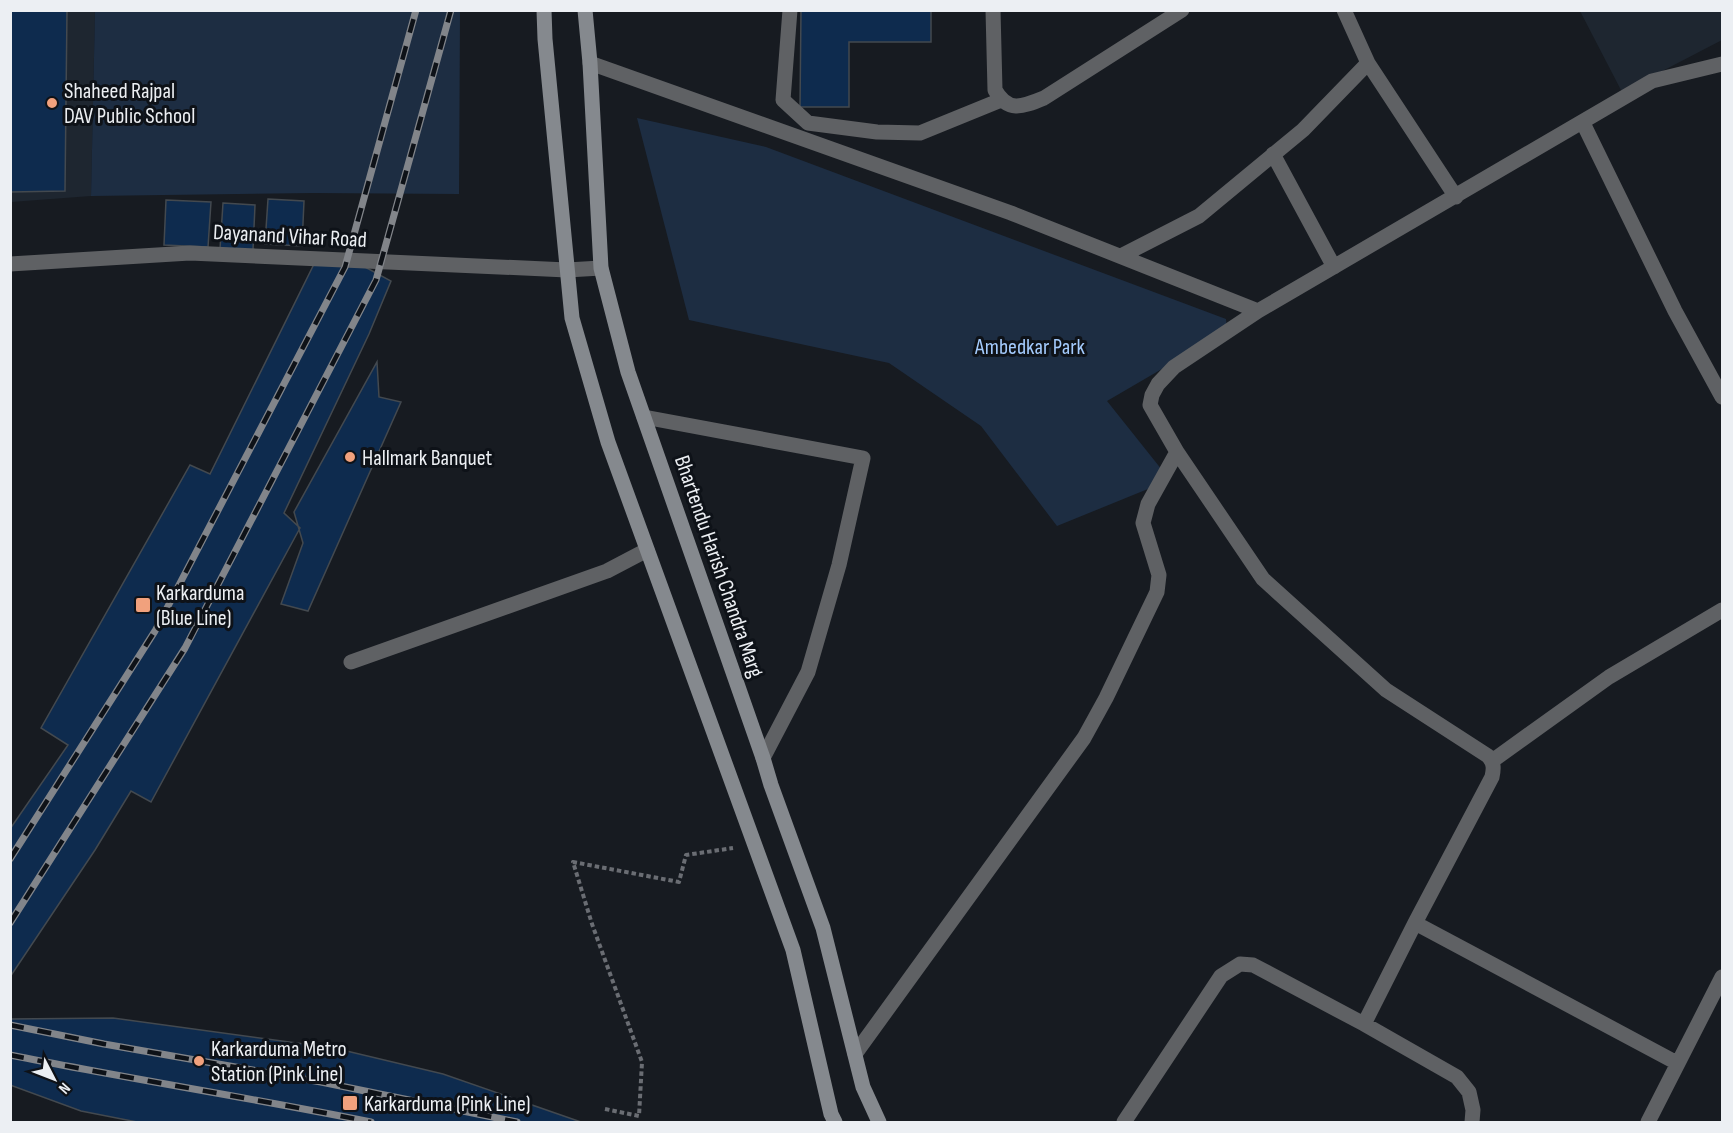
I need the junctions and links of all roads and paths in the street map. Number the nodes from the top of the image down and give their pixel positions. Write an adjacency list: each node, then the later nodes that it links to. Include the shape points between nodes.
1 (544, 10): 18 (main road)
2 (585, 10): 7 (main road, Bhartendu Harish Chandra Marg)
3 (790, 10): 10 (street, via 783,100 808,123 920,133)
4 (993, 10): 10 (street, via 995,90)
5 (1182, 10): 10 (street, via 1044,99 1009,106)
6 (1344, 10): 8 (street)
7 (590, 63): 14 (street); 17 (main road, Bhartendu Harish Chandra Marg)
8 (1368, 63): 12 (street, via 1303,130); 13 (street)
9 (1722, 64): 11 (street, via 1652,81)
10 (1001, 100)
11 (1583, 123): 13 (street); 20 (street)
12 (1273, 154): 14 (street, via 1199,216); 16 (street)
13 (1456, 197): 16 (street)
14 (1121, 256): 19 (street)
15 (10, 264): 18 (street, Dayanand Vihar Road, via 190,253)
16 (1334, 267): 19 (street)
17 (601, 268): 18 (street, Dayanand Vihar Road); 21 (main road, Bhartendu Harish Chandra Marg)
18 (567, 270): 23 (main road, via 572,318 608,442)
19 (1258, 311): 22 (street, via 1174,367 1158,384 1150,405)
20 (1722, 398)
21 (644, 417): 26 (main road, Bhartendu Harish Chandra Marg); 26 (street, via 863,458 839,565 808,672)
22 (1177, 452): 27 (street, via 1263,579 1386,690); 32 (street, via 1148,504 1143,523 1159,575 1157,592 1096,717)
23 (648, 550): 25 (street, via 608,571); 28 (main road)
24 (1722, 610): 27 (street, via 1609,677)
25 (351, 662)
26 (763, 758): 32 (main road, Bhartendu Harish Chandra Marg, via 823,928)
27 (1492, 761): 29 (street, via 1492,777)
28 (755, 845): 34 (path, via 686,855 679,882 573,862 642,1062 639,1116); 35 (main road, via 793,950)
29 (1414, 923): 31 (street); 33 (street)
30 (1722, 977): 33 (street)
31 (1364, 1024): 37 (street, via 1253,964 1240,964 1221,976); 38 (street, via 1457,1077 1469,1092)
32 (855, 1054): 36 (main road, Bhartendu Harish Chandra Marg, via 863,1087)
33 (1677, 1063): 39 (street)
34 (605, 1109)
35 (835, 1122)
36 (879, 1122)
37 (1124, 1122)
38 (1472, 1122)
39 (1648, 1122)

